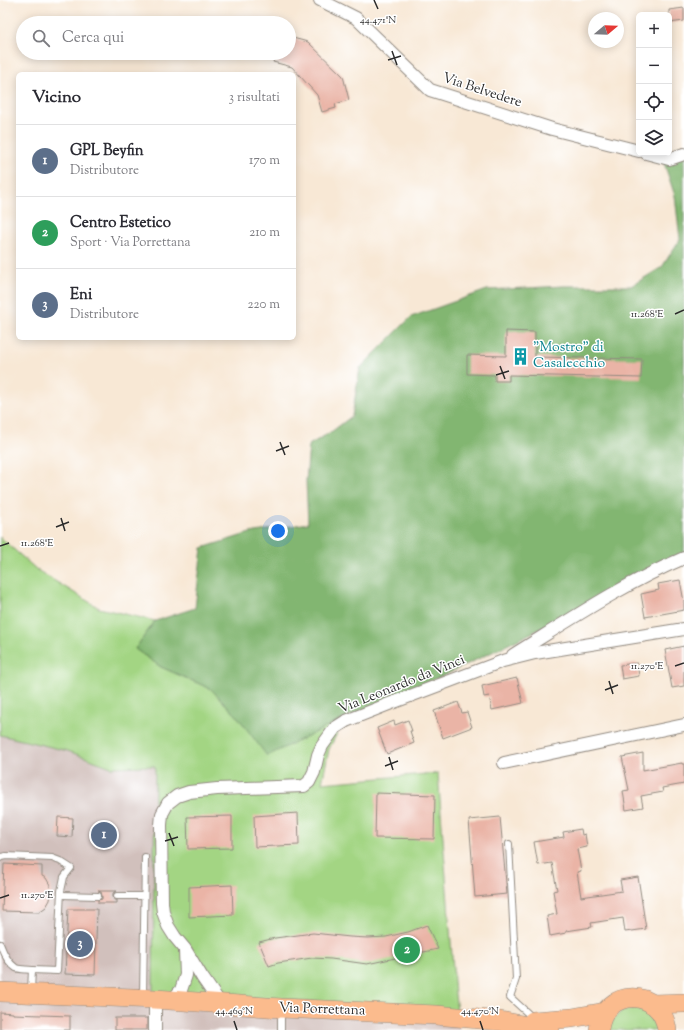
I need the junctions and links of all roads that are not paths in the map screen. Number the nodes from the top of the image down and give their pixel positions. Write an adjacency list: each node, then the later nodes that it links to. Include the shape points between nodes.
1 (320, 0): 2 (street, Via Belvedere, via 356,18 430,90 552,129)
2 (636, 150)
3 (684, 154): 4 (street, via 669,159)
4 (658, 156)
5 (684, 558): 7 (street, Via Leonardo da Vinci, via 607,597)
6 (684, 629): 7 (street, Via Leonardo da Vinci, via 535,653)
7 (504, 661): 18 (street, Via Leonardo da Vinci, via 389,704 335,728 322,746 314,772 304,786 189,792 177,796 168,803 162,814 161,824 163,912 168,926)
8 (684, 725): 9 (street)
9 (504, 763)
10 (509, 844): 29 (lane, via 516,979 510,997)
11 (145, 857): 16 (lane)
12 (0, 858): 13 (lane, via 52,858 60,861 71,868 64,877)
13 (61, 896): 14 (lane); 19 (lane, via 57,971)
14 (98, 896)
15 (117, 896): 16 (lane)
16 (144, 896): 22 (lane)
17 (0, 944): 19 (lane, via 12,965)
18 (185, 948): 22 (street, via 186,975 181,990); 23 (street, Via Leonardo da Vinci)
19 (32, 970): 21 (lane)
20 (0, 992): 21 (main road, Via Porrettana)
21 (31, 993): 22 (main road, Via Porrettana)
22 (157, 999): 23 (main road, Via Porrettana); 30 (street)
23 (220, 1003): 26 (main road, Via Porrettana)
24 (684, 1003): 25 (main road)
25 (652, 1004): 27 (main road, via 642,998 624,999 613,1004); 33 (main road, via 663,1015)
26 (281, 1008): 29 (main road, Via Porrettana, via 436,1014); 31 (lane)
27 (605, 1012): 29 (main road, Via Porrettana); 32 (main road)
28 (684, 1012): 33 (main road)
29 (543, 1025)
30 (155, 1030)
31 (281, 1030)
32 (599, 1030)
33 (668, 1030)

